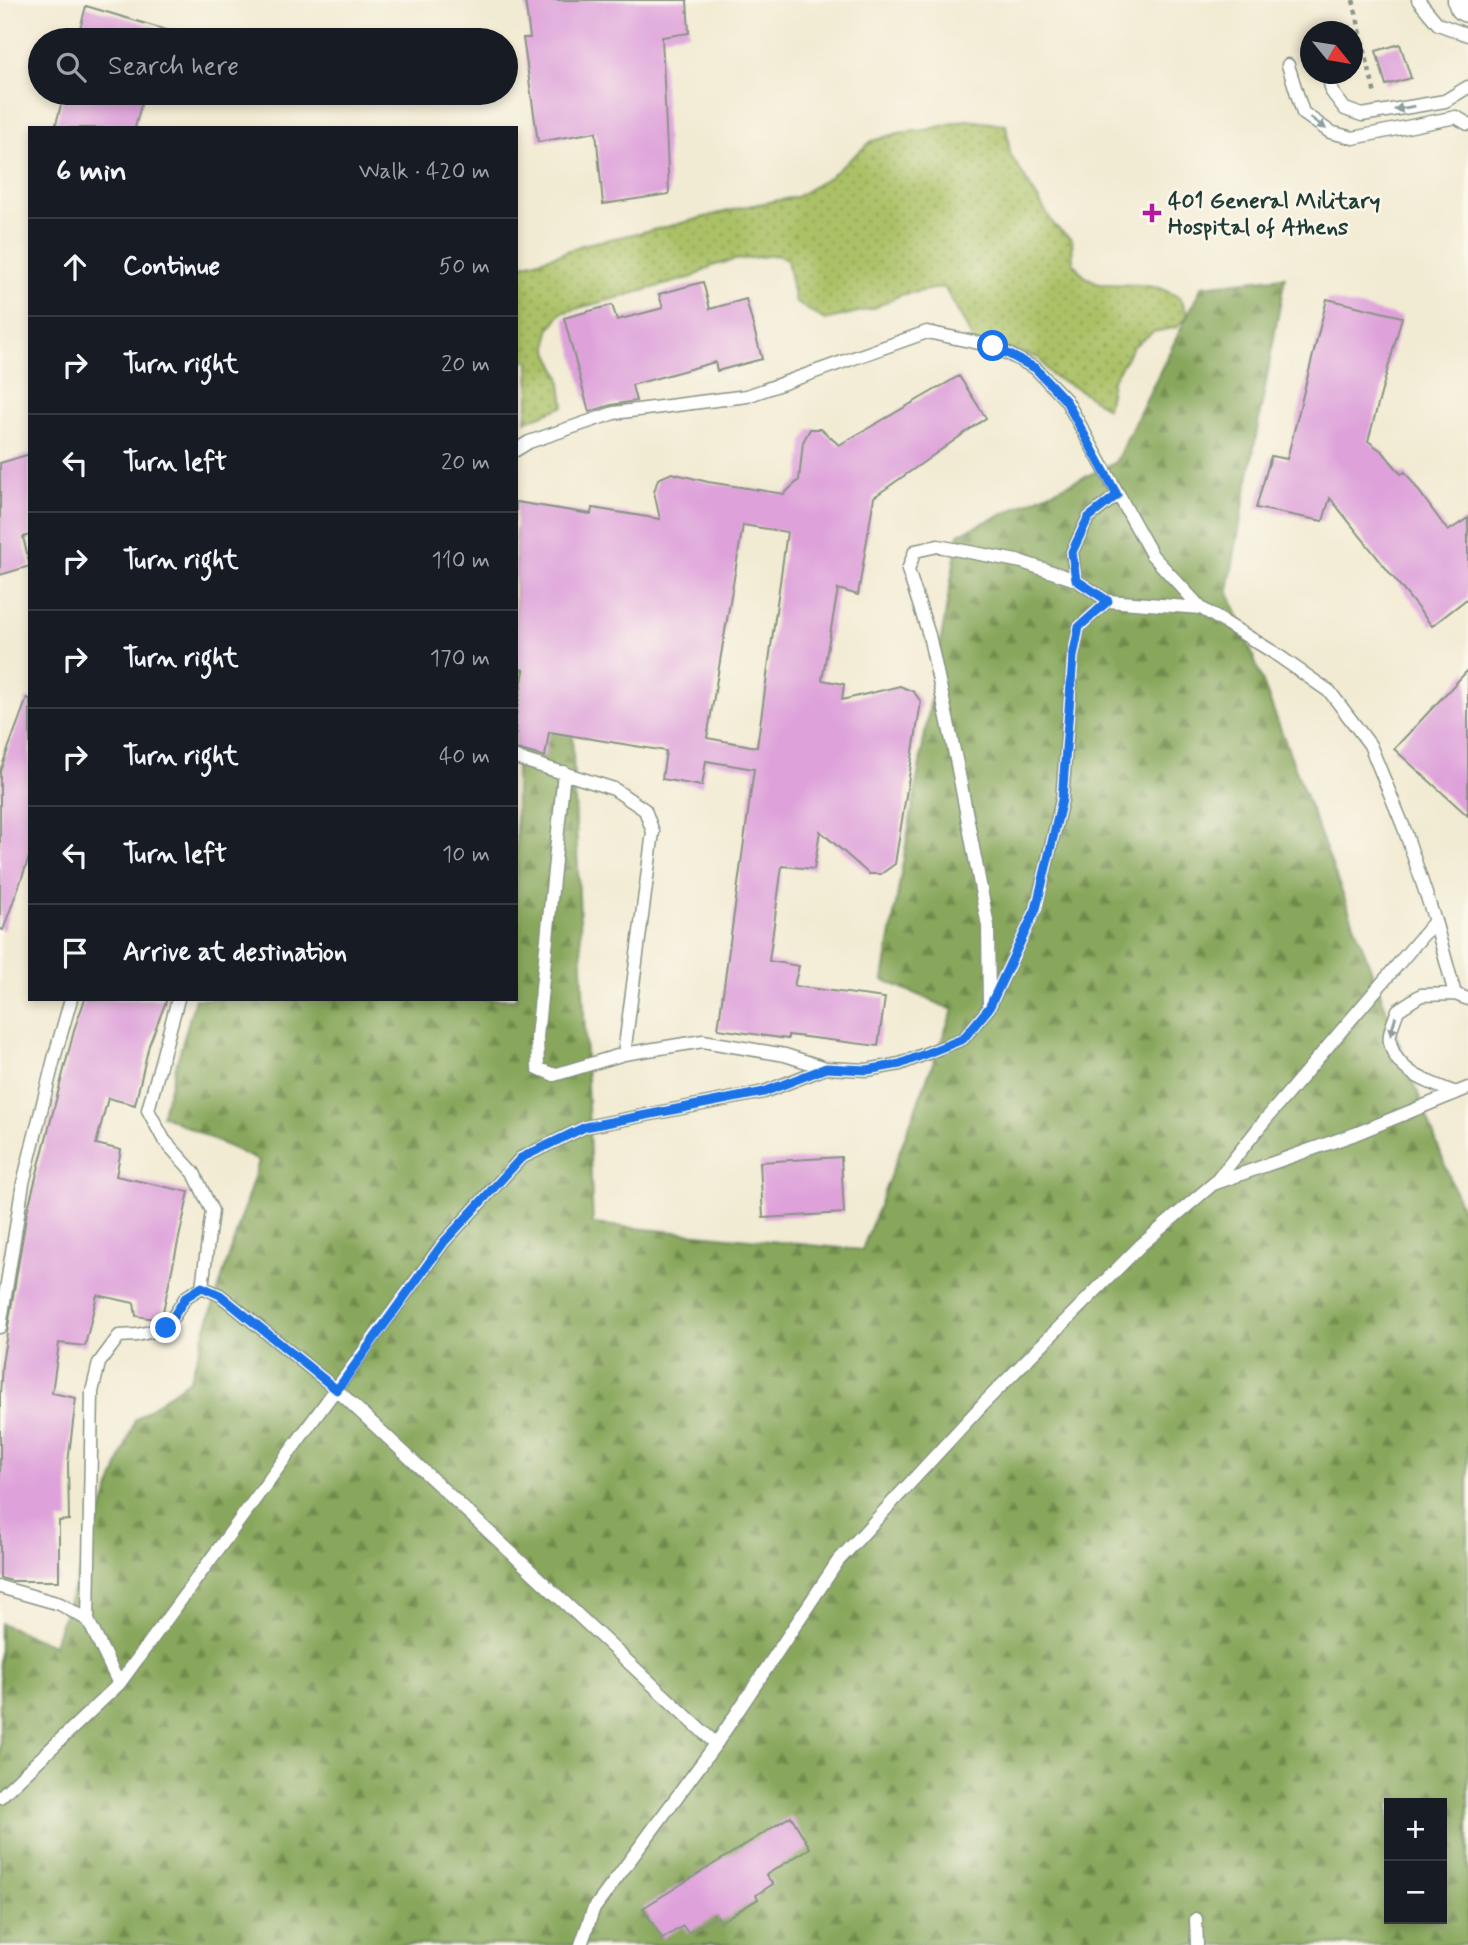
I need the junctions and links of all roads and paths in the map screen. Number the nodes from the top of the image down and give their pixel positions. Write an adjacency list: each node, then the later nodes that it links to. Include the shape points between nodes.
1 (1353, 0): 7 (path)
2 (1418, 0): 3 (lane, via 1438,24)
3 (1468, 35)
4 (1288, 65): 8 (lane, one-way to 8, via 1303,113 1330,132 1353,138 1457,117)
5 (1330, 84): 7 (lane, via 1345,109 1362,115)
6 (1468, 87): 7 (lane, one-way to 7, via 1446,101)
7 (1379, 112)
8 (1468, 124)
9 (518, 449): 10 (lane, via 614,413 747,396 927,332 993,346 1035,368 1066,401)
10 (1117, 495): 11 (lane, via 1088,518 1072,552); 13 (lane, via 1152,555)
11 (1076, 580): 12 (lane); 21 (lane, via 1022,562 938,546 915,551 908,570 932,648 986,913)
12 (1108, 601): 13 (lane); 21 (lane, via 1079,627 1062,800 1036,909)
13 (1201, 608): 16 (lane, via 1330,692 1370,745)
14 (518, 759): 15 (lane)
15 (564, 772): 22 (lane, via 614,789 645,810 653,832); 22 (lane, via 537,1037 538,1068 554,1074)
16 (1435, 921): 17 (lane); 25 (lane)
17 (1455, 994): 18 (lane); 24 (lane, one-way to 24, via 1421,995 1398,1010 1389,1040 1400,1064 1426,1082)
18 (1468, 999)
19 (70, 1001): 27 (lane, via 23,1183)
20 (177, 1001): 26 (lane, via 148,1110 164,1140 194,1173 212,1211)
21 (989, 1008): 23 (lane, via 963,1039 900,1064 867,1070)
22 (624, 1054): 23 (lane, via 704,1041 785,1055)
23 (826, 1068): 28 (lane, via 764,1092 585,1127 521,1158 444,1242)
24 (1462, 1091): 25 (lane)
25 (1213, 1184): 32 (lane, via 1121,1265 838,1561)
26 (202, 1287): 28 (lane, via 220,1295); 30 (lane, via 186,1297 166,1328 119,1336 99,1363 92,1392)
27 (0, 1327)
28 (337, 1390): 31 (lane); 32 (lane)
29 (0, 1587): 30 (lane, via 60,1604)
30 (88, 1620): 31 (lane)
31 (120, 1684): 33 (lane)
32 (716, 1744): 35 (lane, via 593,1910)
33 (0, 1797)
34 (1196, 1919): 36 (lane)
35 (580, 1945)
36 (1197, 1945)

